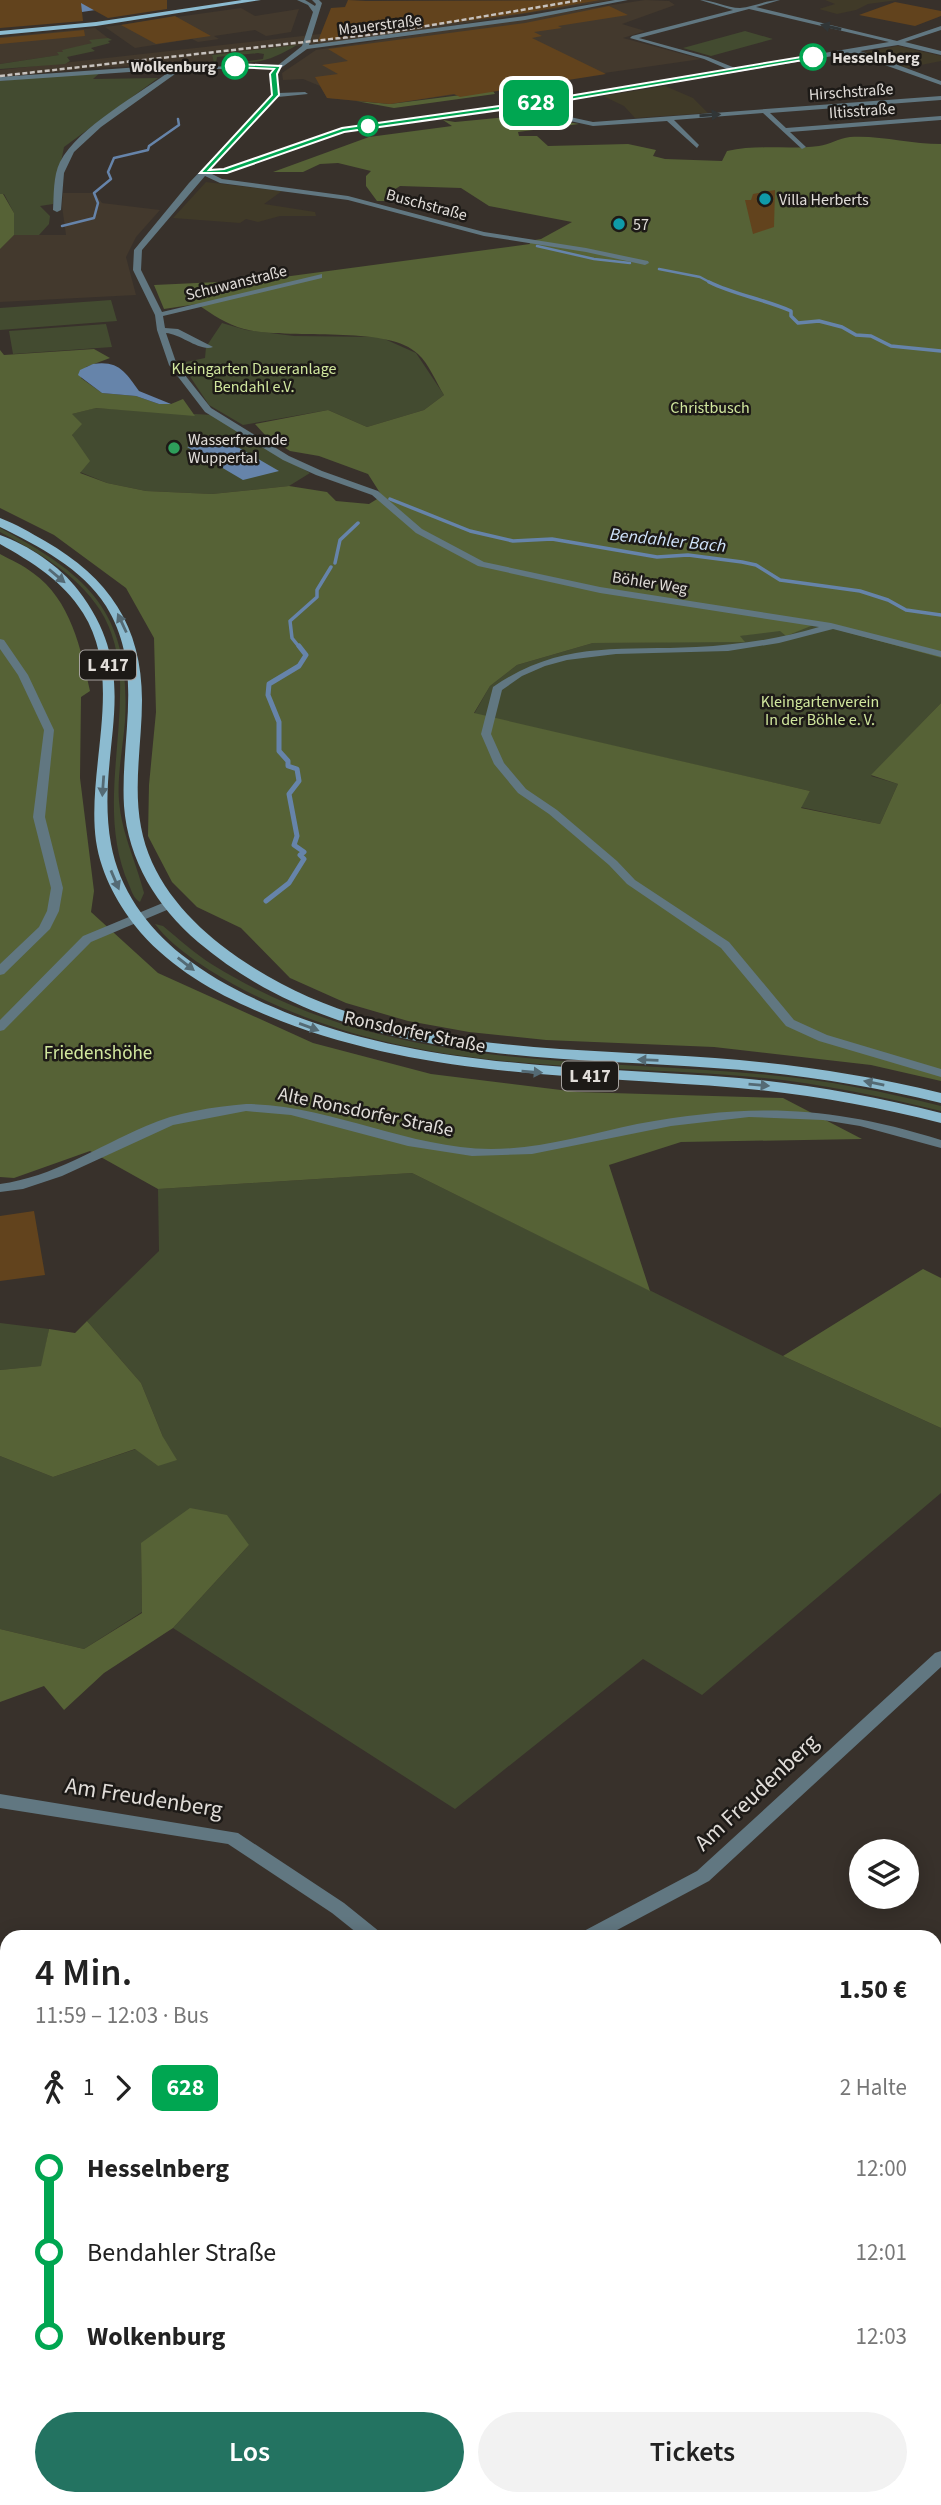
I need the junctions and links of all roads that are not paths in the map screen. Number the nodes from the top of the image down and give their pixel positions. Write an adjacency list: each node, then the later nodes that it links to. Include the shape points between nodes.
1 (209, 0): 8 (main road, via 220,2); 12 (main road)
2 (257, 0): 8 (main road)
3 (300, 0): 10 (street)
4 (315, 0): 10 (street)
5 (625, 0): 16 (street, Mauerstraße)
6 (704, 0): 9 (street)
7 (777, 0): 9 (street)
8 (219, 6): 12 (main road)
9 (743, 8): 15 (street, one-way to 9); 21 (street, via 634,37)
10 (317, 13): 16 (street)
11 (0, 26): 12 (main road)
12 (42, 27): 14 (main road)
13 (941, 28): 15 (street)
14 (0, 33)
15 (897, 43): 17 (street); 18 (street)
16 (305, 47): 20 (street)
17 (852, 51): 21 (street); 23 (street)
18 (941, 53)
19 (180, 67): 20 (street); 22 (street); 35 (street, via 69,152 61,169)
20 (279, 67): 25 (street, via 274,74)
21 (734, 71): 28 (street)
22 (0, 79)
23 (941, 83)
24 (305, 94): 25 (street)
25 (276, 95): 34 (street)
26 (941, 98): 27 (street, Hirschstraße)
27 (764, 111): 29 (street, Hirschstraße, one-way to 27); 31 (street)
28 (446, 116): 29 (street, Hirschstraße, via 463,119 538,112 593,124); 34 (street, via 342,130 225,172)
29 (668, 118): 32 (street)
30 (941, 118): 31 (street, Iltisstraße)
31 (784, 130): 33 (street)
32 (697, 146)
33 (802, 147)
34 (203, 173): 36 (street, Buschstraße, via 220,181 348,198 485,234); 38 (street, via 138,250 137,270)
35 (57, 210)
36 (645, 263)
37 (319, 276): 38 (street, Schuwanstraße)
38 (159, 315): 39 (street)
39 (161, 330): 40 (street); 43 (street, Böhler Weg, via 173,365 208,410 286,458 375,493 419,531 481,564 600,590)
40 (209, 346)
41 (0, 522): 46 (main road, Ronsdorfer Straße / L 417, one-way to 41, via 149,874 133,824 136,680 122,623 105,596 78,569)
42 (0, 539): 47 (main road, Ronsdorfer Straße / L 417, one-way to 47, via 68,585 91,613 103,642 110,688 103,839 111,872)
43 (831, 626): 45 (street, Böhler Weg); 50 (street, via 799,637 725,648 587,652 562,657 521,673 497,689 486,734 499,764 522,791 553,812 631,881 726,945 790,1023 823,1038)
44 (0, 642): 48 (street, via 23,675 49,730 39,817 57,888 44,929)
45 (941, 654)
46 (170, 904): 47 (street); 51 (main road, Ronsdorfer Straße / L 417, one-way to 46, via 794,1070 520,1054 402,1034 337,1014 275,986 222,954)
47 (136, 917): 49 (street, via 87,939); 52 (main road, Ronsdorfer Straße / L 417, one-way to 52, via 196,972 246,1002 384,1050 517,1071 811,1091)
48 (0, 971)
49 (1, 1024)
50 (941, 1073)
51 (941, 1098)
52 (941, 1118)
53 (941, 1143): 54 (street, Alte Ronsdorfer Straße, via 877,1124 780,1111 694,1117 526,1151 475,1153 399,1140 307,1114 248,1108 154,1127 26,1184)
54 (0, 1188)
55 (941, 1657): 58 (street, Am Freudenberg, via 703,1876)
56 (0, 1801): 57 (street, Am Freudenberg, via 232,1838)
57 (365, 1930)
58 (601, 1930)

